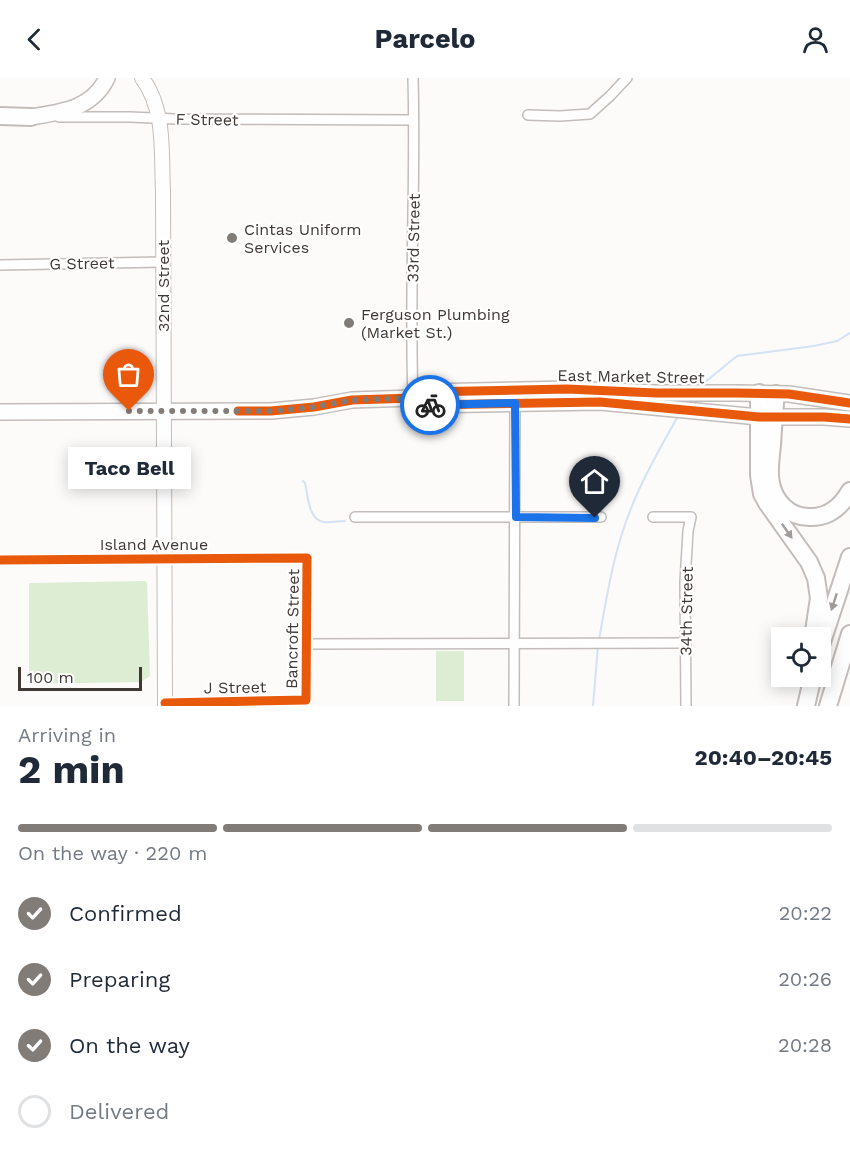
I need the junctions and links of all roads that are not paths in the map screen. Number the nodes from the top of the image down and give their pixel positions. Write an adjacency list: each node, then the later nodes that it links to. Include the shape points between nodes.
1 (107, 78): 7 (main road, via 86,102 67,111)
2 (141, 78): 8 (main road, 32nd Street)
3 (412, 78): 9 (street, 33rd Street)
4 (627, 78): 5 (street, via 590,114)
5 (528, 115)
6 (0, 116): 7 (highway)
7 (32, 117): 8 (street, F Street)
8 (159, 118): 9 (street, F Street); 10 (main road, 32nd Street)
9 (413, 120): 14 (street, 33rd Street)
10 (163, 262): 11 (street, G Street); 16 (main road, 32nd Street)
11 (0, 265)
12 (767, 393): 13 (main road, East Market Street, via 567,389); 15 (main road, East Market Street); 18 (highway)
13 (515, 396): 14 (main road, East Market Street, via 426,405); 18 (main road, East Market Street); 22 (street)
14 (413, 398): 16 (main road, East Market Street, via 352,400 271,411)
15 (850, 403)
16 (164, 411): 17 (main road, East Market Street); 27 (main road, 32nd Street)
17 (0, 412)
18 (766, 418): 19 (main road); 20 (highway, via 770,481 782,506 798,516 819,517 834,511); 29 (highway, one-way to 29, via 759,475 762,494 816,578 819,598)
19 (850, 419)
20 (850, 491)
21 (355, 517): 22 (street)
22 (516, 517): 23 (street); 34 (street)
23 (600, 517)
24 (653, 517): 32 (street, 34th Street, via 691,517 685,572)
25 (850, 556): 30 (highway, one-way to 30)
26 (307, 558): 27 (street, Island Avenue); 33 (street, Bancroft Street)
27 (164, 559): 28 (street, Island Avenue); 38 (main road, 32nd Street)
28 (0, 560)
29 (815, 627)
30 (827, 627)
31 (850, 634): 42 (highway)
32 (685, 643): 34 (street); 40 (street, 34th Street)
33 (306, 644): 34 (street); 37 (street, Bancroft Street)
34 (514, 644): 39 (street)
35 (850, 673): 43 (highway)
36 (810, 687): 41 (highway)
37 (306, 700): 38 (street, J Street)
38 (165, 705)
39 (514, 706)
40 (686, 706)
41 (806, 706)
42 (828, 706)
43 (836, 706)

